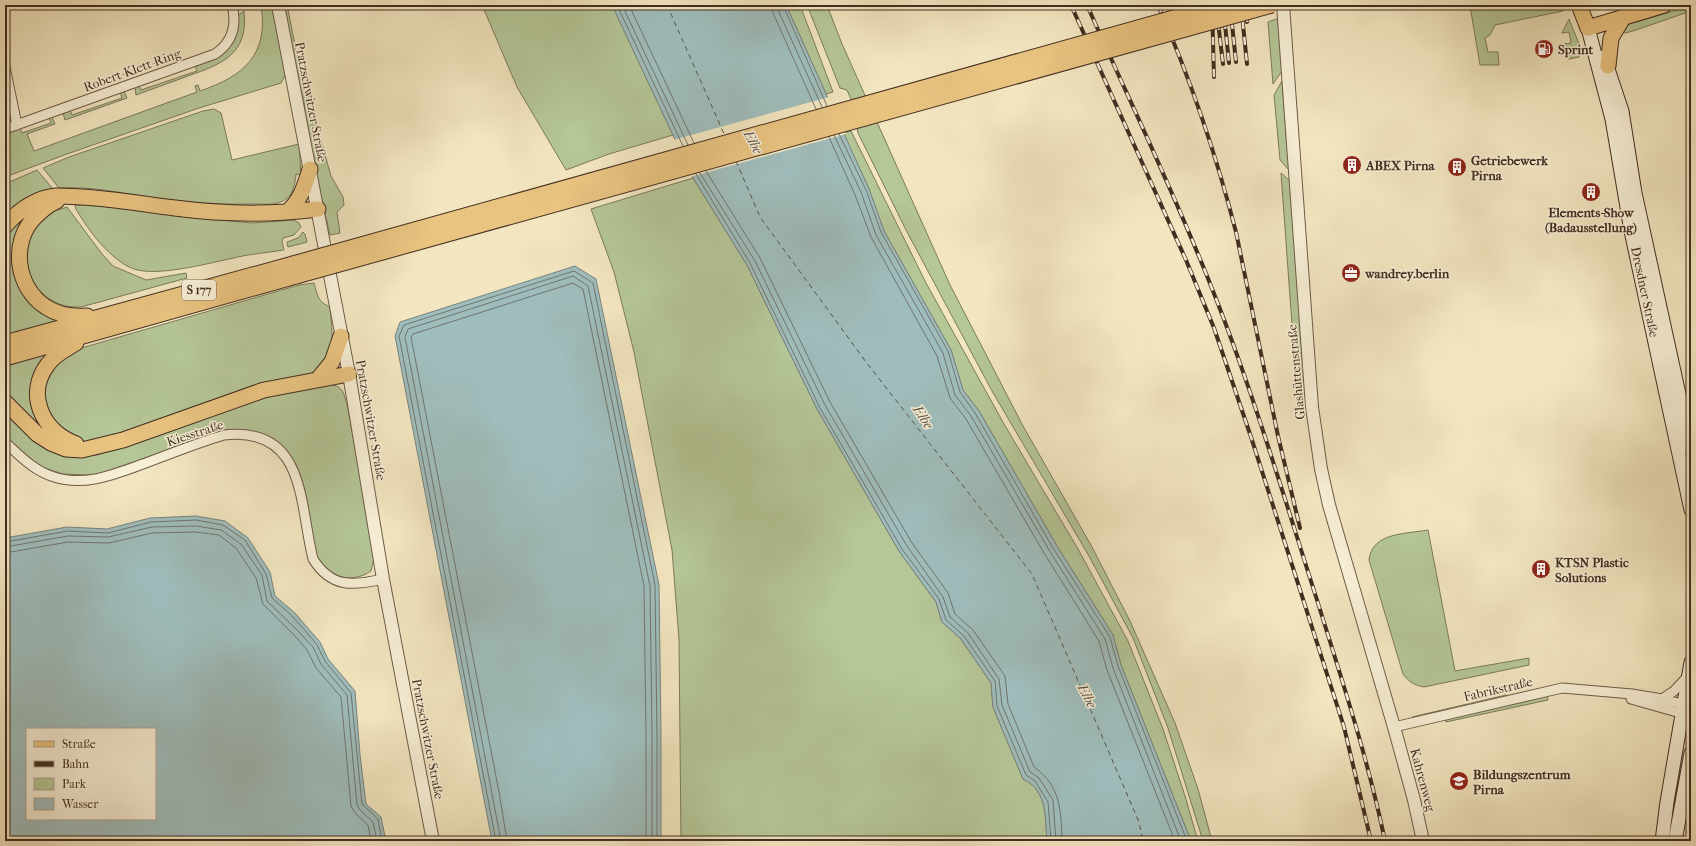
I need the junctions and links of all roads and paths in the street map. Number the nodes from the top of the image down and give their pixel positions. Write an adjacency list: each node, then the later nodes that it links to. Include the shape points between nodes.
1 (232, 5): 12 (street, Robert-Klett-Ring, via 232,34 227,43 215,54)
2 (278, 5): 14 (street, Pratzschwitzer Straße)
3 (1220, 5): 19 (main road, S 177, bridge)
4 (1272, 5): 19 (main road, S 177, bridge)
5 (1283, 5): 37 (street, Glashüttenstraße, via 1312,406 1321,468 1329,505)
6 (1579, 5): 9 (main road, Dresdner Straße)
7 (1664, 5): 8 (main road)
8 (1623, 18): 9 (main road); 10 (main road, via 1611,38)
9 (1588, 28): 10 (main road, Dresdner Straße)
10 (1604, 64): 30 (main road, Dresdner Straße, via 1622,111 1635,193); 31 (main road, Dresdner Straße, via 1631,231)
11 (5, 67): 12 (street)
12 (17, 125): 13 (street, Robert-Klett-Ring)
13 (5, 129)
14 (310, 169): 16 (street, Pratzschwitzer Straße); 17 (main road, via 298,200)
15 (52, 199): 17 (main road, via 97,197 199,211); 18 (main road, via 39,200 18,213); 20 (main road, via 33,219 22,238 19,259 25,281 34,297 48,308 72,316)
16 (318, 209): 17 (main road); 22 (street, Pratzschwitzer Straße)
17 (288, 211)
18 (5, 226)
19 (294, 270): 20 (main road, S 177); 21 (main road, S 177)
20 (105, 316): 23 (main road, S 177)
21 (94, 333): 24 (main road, S 177); 29 (main road, via 49,362 42,375 38,395 41,412 61,438 76,444)
22 (341, 336): 25 (street, Pratzschwitzer Straße); 26 (main road, via 332,362)
23 (5, 343)
24 (5, 358)
25 (349, 374): 26 (main road); 32 (street, Pratzschwitzer Straße)
26 (318, 379): 29 (main road, via 264,390)
27 (5, 402): 29 (main road, via 38,434 57,446 74,450)
28 (5, 442): 32 (street, Kiesstraße, via 32,467 54,477 76,481 100,478 224,435 244,434 268,441 287,458 294,469 312,553 319,568 337,582 354,584)
29 (100, 446)
30 (1691, 449)
31 (1691, 510)
32 (383, 579): 39 (street, Pratzschwitzer Straße)
33 (1690, 669): 35 (street, via 1674,691); 36 (main road)
34 (1608, 692): 35 (street, Fabrikstraße); 36 (street, Fabrikstraße); 37 (street, Fabrikstraße, via 1562,688)
35 (1662, 699): 36 (street, Fabrikstraße)
36 (1687, 710): 41 (main road, via 1666,802)
37 (1394, 727): 40 (street, Kahrenweg)
38 (1691, 753): 42 (main road)
39 (433, 841)
40 (1423, 841)
41 (1662, 841)
42 (1675, 841)

